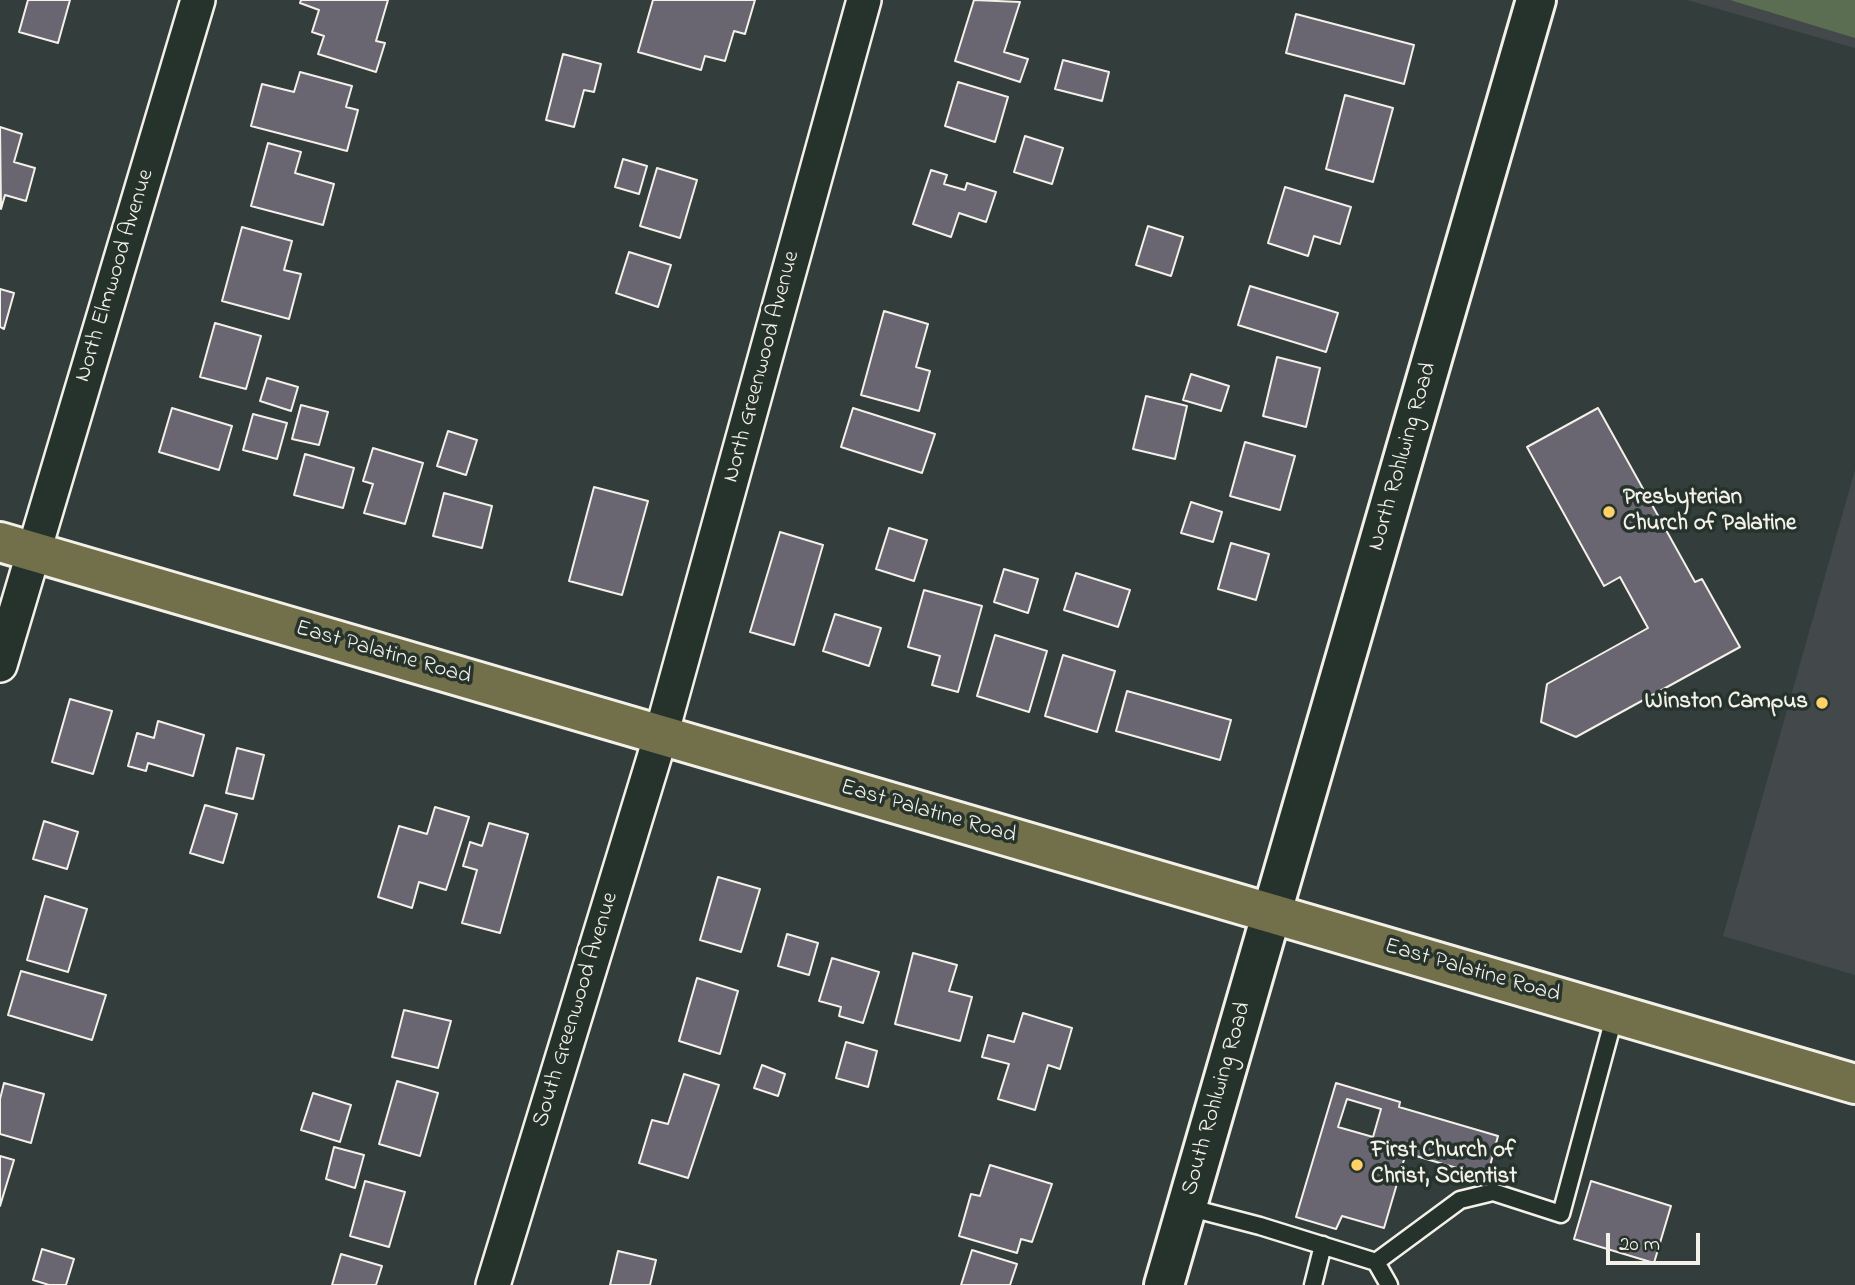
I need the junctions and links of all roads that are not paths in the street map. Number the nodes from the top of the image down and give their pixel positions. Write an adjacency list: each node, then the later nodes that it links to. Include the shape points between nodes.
1 (198, 0): 4 (street, North Elmwood Avenue)
2 (864, 0): 6 (street, North Greenwood Avenue)
3 (1528, 2): 7 (street, North Rohlwing Road)
4 (17, 547): 5 (street, North Elmwood Avenue); 6 (main road, East Palatine Road)
5 (0, 665)
6 (661, 735): 7 (main road, East Palatine Road); 13 (street, South Greenwood Avenue)
7 (1272, 914): 8 (main road, East Palatine Road); 10 (street, South Rohlwing Road)
8 (1615, 1014): 9 (main road, East Palatine Road); 12 (lane, via 1561,1214 1493,1192 1460,1200)
9 (1855, 1084)
10 (1187, 1208): 11 (lane); 14 (street, South Rohlwing Road)
11 (1323, 1245): 12 (lane); 15 (lane)
12 (1376, 1262): 16 (lane)
13 (493, 1285)
14 (1164, 1285)
15 (1313, 1285)
16 (1389, 1285)

